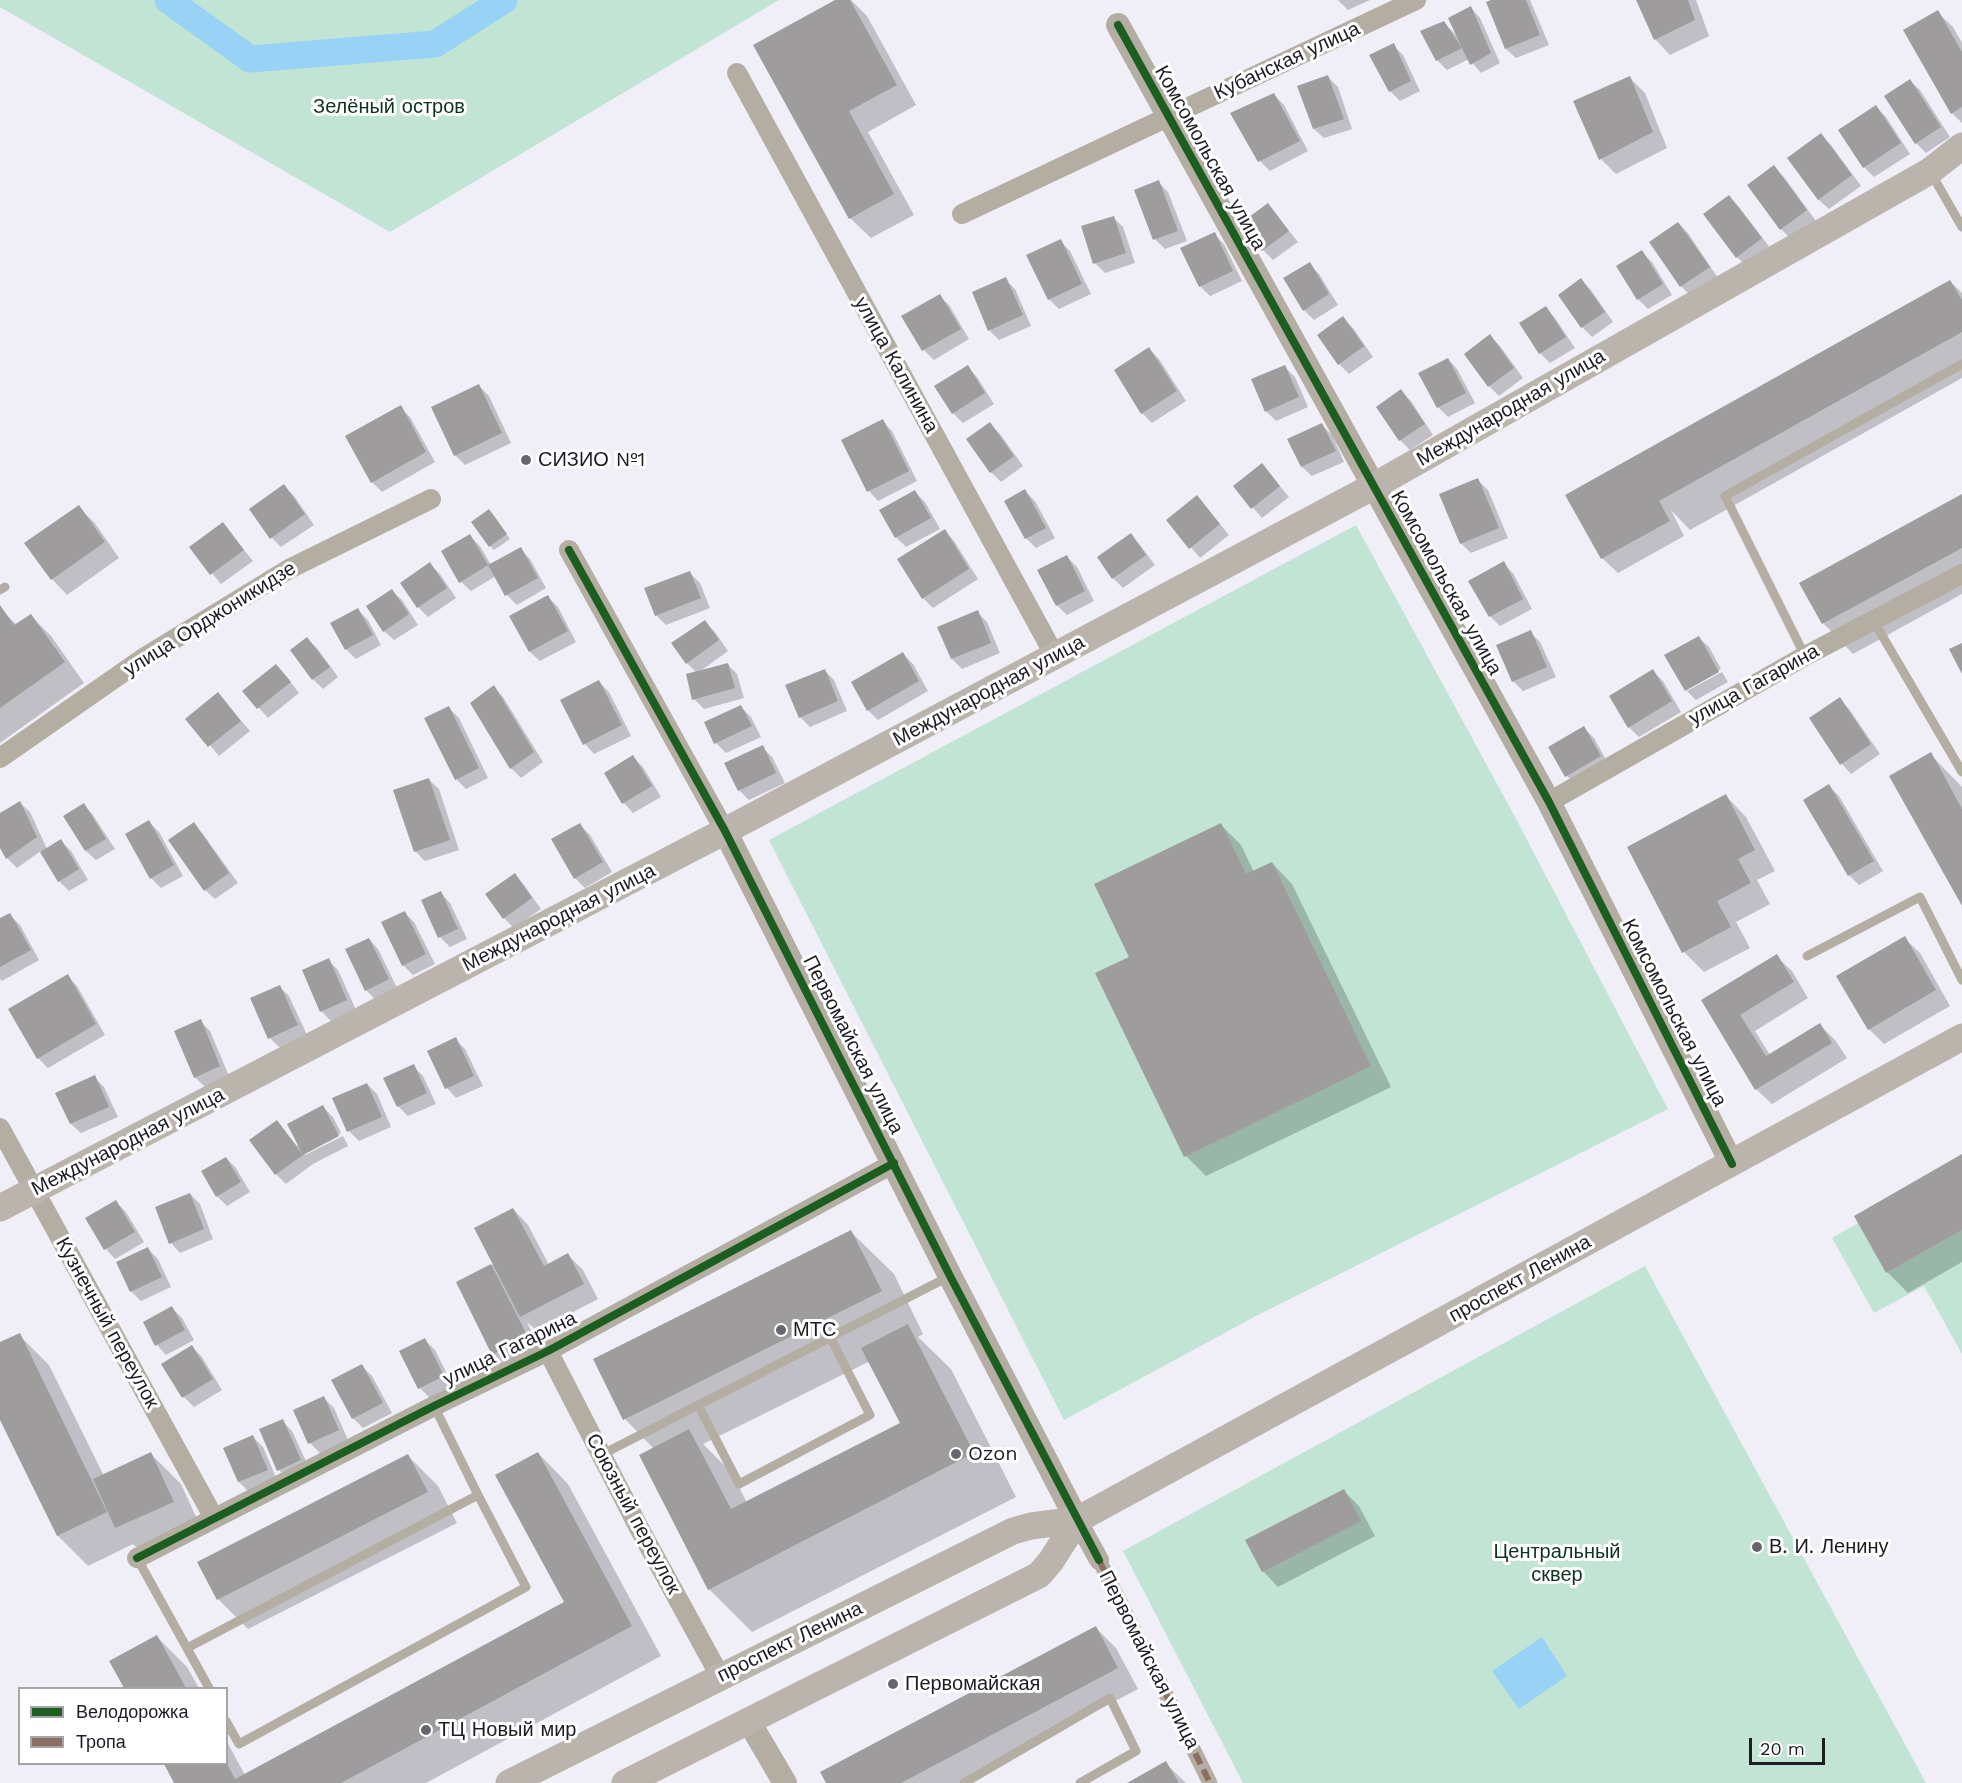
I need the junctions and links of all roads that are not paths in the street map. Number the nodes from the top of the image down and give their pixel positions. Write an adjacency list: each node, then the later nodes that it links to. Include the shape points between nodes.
1 (1416, 0): 4 (street, Кубанская улица)
2 (1118, 25): 4 (street, Комсомольская улица)
3 (737, 73): 15 (street, улица Калинина)
4 (1168, 117): 7 (street, Кубанская улица); 10 (street, Комсомольская улица)
5 (1962, 146): 6 (main road, Международная улица)
6 (1930, 171): 8 (lane); 10 (main road, Международная улица)
7 (962, 213)
8 (1962, 226)
9 (1962, 364): 16 (lane, via 1725,496)
10 (1374, 486): 15 (main road, Международная улица); 19 (street, Комсомольская улица)
11 (431, 499): 17 (street, улица Орджоникидзе, via 289,569 145,657)
12 (569, 550): 20 (street, Первомайская улица)
13 (1962, 574): 14 (street, улица Гагарина)
14 (1873, 620): 16 (street, улица Гагарина); 18 (lane)
15 (1055, 656): 20 (main road, Международная улица)
16 (1805, 656): 19 (street, улица Гагарина)
17 (0, 758)
18 (1962, 772)
19 (1549, 802): 26 (street, Комсомольская улица)
20 (725, 831): 25 (street, Первомайская улица); 27 (main road, Международная улица)
21 (1807, 956): 22 (lane, via 1920,897)
22 (1962, 980)
23 (1962, 1037): 26 (main road, проспект Ленина)
24 (0, 1128): 27 (street, Кузнечный переулок)
25 (894, 1163): 29 (street, Первомайская улица); 31 (street, улица Гагарина)
26 (1732, 1164): 37 (main road, проспект Ленина)
27 (34, 1191): 28 (main road, Международная улица); 36 (street, Кузнечный переулок)
28 (0, 1208)
29 (950, 1276): 30 (lane); 37 (street, Первомайская улица)
30 (830, 1337): 32 (lane); 32 (lane, via 870,1415 739,1484)
31 (548, 1351): 33 (street, улица Гагарина); 34 (street, Союзный переулок)
32 (698, 1405): 34 (lane)
33 (434, 1406): 35 (lane); 36 (street, улица Гагарина)
34 (601, 1455): 41 (street, Союзный переулок)
35 (478, 1495): 40 (lane); 44 (lane, via 526,1587 239,1744)
36 (214, 1518): 38 (street, улица Гагарина)
37 (1077, 1520): 39 (street, Первомайская улица); 41 (main road, проспект Ленина, via 1013,1531); 43 (main road, проспект Ленина, via 1039,1575)
38 (137, 1558): 40 (lane)
39 (1099, 1560): 50 (street, Первомайская улица)
40 (187, 1648): 42 (lane)
41 (720, 1676): 45 (main road, проспект Ленина)
42 (208, 1687)
43 (748, 1720): 46 (main road, проспект Ленина); 47 (street)
44 (228, 1725)
45 (509, 1783)
46 (626, 1783)
47 (785, 1783)
48 (964, 1783): 49 (lane, via 1110,1698 1136,1751)
49 (1080, 1783)
50 (1210, 1783)

